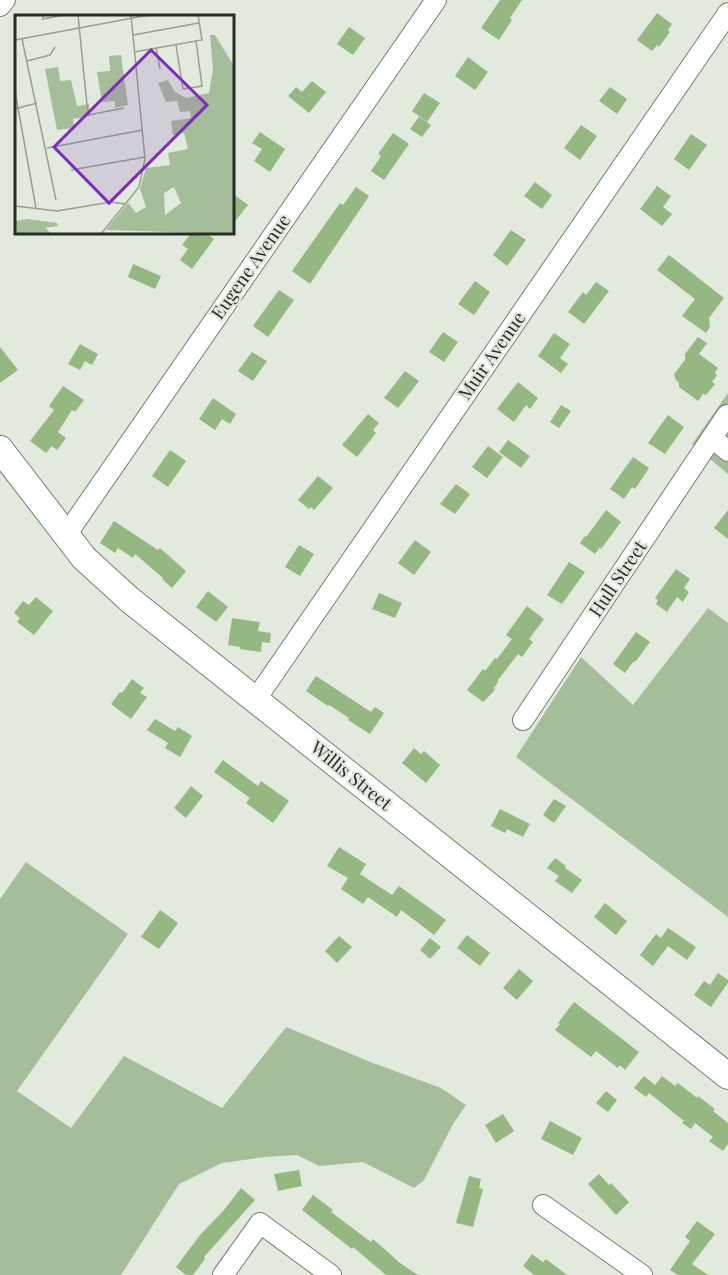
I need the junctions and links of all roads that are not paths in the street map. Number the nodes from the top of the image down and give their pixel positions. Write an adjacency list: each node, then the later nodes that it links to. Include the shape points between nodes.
1 (4, 0): 3 (street)
2 (436, 0): 9 (street, Eugene Avenue)
3 (0, 6)
4 (728, 13): 10 (street, Muir Avenue)
5 (727, 415): 6 (street, Hull Street)
6 (712, 438): 8 (street); 11 (street, Hull Street)
7 (0, 449): 9 (main road, Willis Street)
8 (728, 451)
9 (66, 535): 10 (main road, Willis Street, via 84,558 123,594)
10 (256, 699): 12 (main road, Willis Street)
11 (523, 720)
12 (728, 1076)
13 (543, 1205): 16 (street)
14 (223, 1275): 15 (street, via 260,1223)
15 (332, 1275)
16 (642, 1275)

